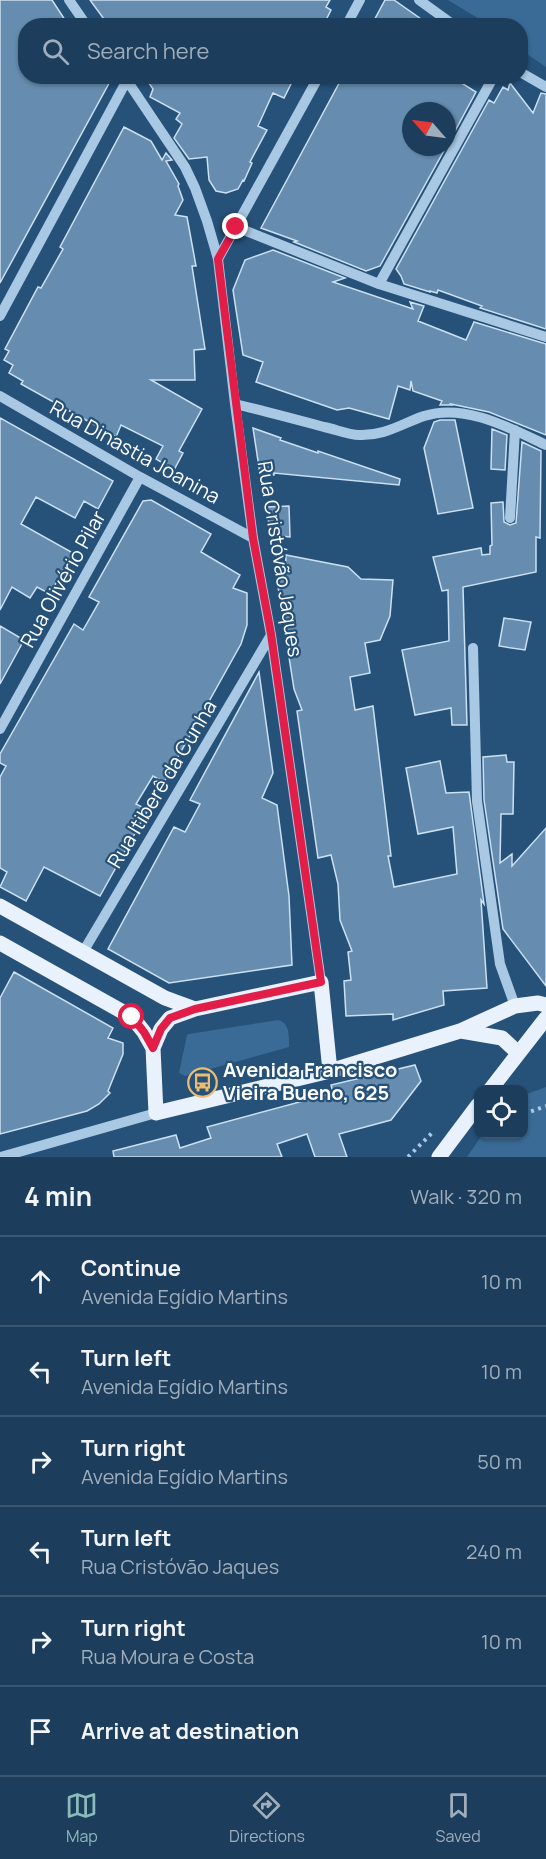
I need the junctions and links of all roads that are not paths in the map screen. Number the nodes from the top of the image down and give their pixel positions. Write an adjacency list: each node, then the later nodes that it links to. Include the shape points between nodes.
1 (69, 0): 4 (street)
2 (360, 0): 5 (street)
3 (419, 0): 6 (street)
4 (81, 18)
5 (350, 18)
6 (444, 18)
7 (528, 77): 12 (street)
8 (122, 84): 16 (street)
9 (129, 84): 14 (street, Rua Cristóvão Jaques, via 185,167)
10 (315, 84): 13 (street)
11 (490, 84): 15 (street)
12 (546, 87)
13 (236, 227): 14 (street); 15 (street)
14 (218, 259): 19 (street, Rua Cristóvão Jaques)
15 (379, 284): 17 (street)
16 (0, 316)
17 (546, 337)
18 (0, 396): 22 (street, Rua Dinastia Joanina)
19 (235, 404): 20 (street, via 357,435 379,434 446,412 469,414); 24 (street, Rua Cristóvão Jaques)
20 (515, 430): 21 (street); 23 (street)
21 (546, 445)
22 (140, 477): 24 (street, Rua Dinastia Joanina); 27 (street, Rua Olivério Pilar)
23 (510, 518)
24 (253, 538): 25 (street, Rua Cristóvão Jaques)
25 (271, 634): 30 (street, Rua Itiberê da Cunha); 31 (street, Rua Cristóvão Jaques)
26 (473, 648): 33 (street, via 477,801 500,964)
27 (0, 729)
28 (0, 906): 30 (main road)
29 (0, 943): 37 (main road, via 132,1017)
30 (83, 951): 34 (main road, via 165,998)
31 (321, 982): 34 (main road); 39 (main road, Rua Cristóvão Jaques)
32 (546, 1005): 33 (main road)
33 (515, 1006): 36 (main road)
34 (195, 1009): 37 (main road, via 170,1018)
35 (546, 1018): 38 (main road)
36 (460, 1031): 38 (main road, via 502,1038); 39 (main road)
37 (153, 1048): 42 (main road)
38 (518, 1053): 40 (main road)
39 (330, 1071): 42 (main road)
40 (493, 1085)
41 (474, 1110): 44 (main road)
42 (156, 1113): 43 (street)
43 (1, 1157)
44 (439, 1157)

